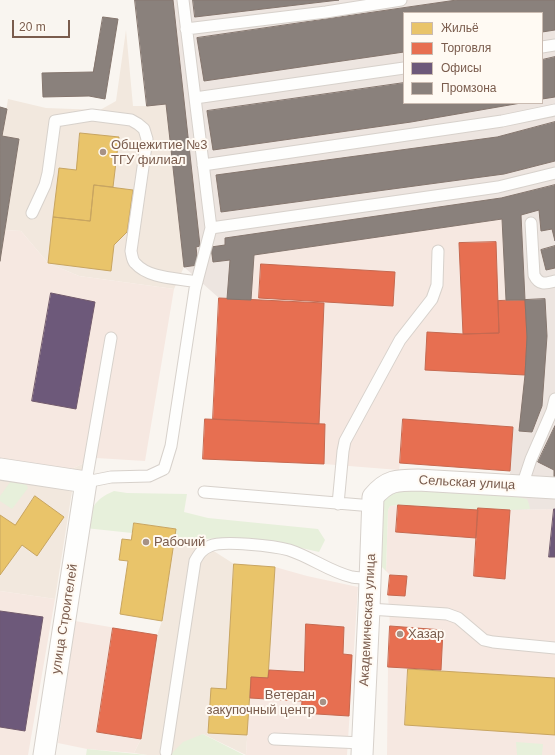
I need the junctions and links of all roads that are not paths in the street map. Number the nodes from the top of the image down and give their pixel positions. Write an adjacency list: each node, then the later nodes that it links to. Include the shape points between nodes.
1 (183, 0): 3 (lane)
2 (402, 0): 3 (lane)
3 (186, 29): 7 (lane)
4 (555, 45): 5 (lane)
5 (543, 47)
6 (403, 68): 7 (lane)
7 (195, 98): 9 (lane)
8 (555, 110): 9 (lane, via 502,121)
9 (203, 165): 13 (lane)
10 (555, 173): 13 (lane, via 498,187)
11 (32, 213): 16 (lane, via 45,185 55,121 92,115 131,120 144,129 147,139 130,251 134,262 155,275)
12 (531, 223): 15 (lane, via 536,280 545,284)
13 (211, 228): 16 (lane)
14 (438, 251): 25 (lane, via 437,285 432,298 400,340 345,441)
15 (555, 281)
16 (197, 282): 20 (lane, via 171,446 164,469 149,476 111,477)
17 (111, 338): 20 (lane)
18 (555, 399): 21 (lane)
19 (0, 469): 20 (street)
20 (86, 482): 33 (street, улица Строителей)
21 (522, 486): 22 (street, Сельская улица, via 398,480); 23 (street, Сельская улица)
22 (381, 487): 26 (street, Академическая улица, via 373,497)
23 (555, 488)
24 (204, 492): 25 (lane)
25 (338, 504): 26 (lane)
26 (373, 506): 27 (street, Академическая улица)
27 (370, 578): 28 (street, Академическая улица); 32 (lane, via 339,573 291,551 276,547 223,544 211,545 201,551 195,561)
28 (369, 609): 29 (lane, via 446,614 458,618 484,640); 31 (street, Академическая улица)
29 (555, 648)
30 (274, 739): 31 (lane)
31 (362, 749)
32 (166, 752)
33 (44, 755)

